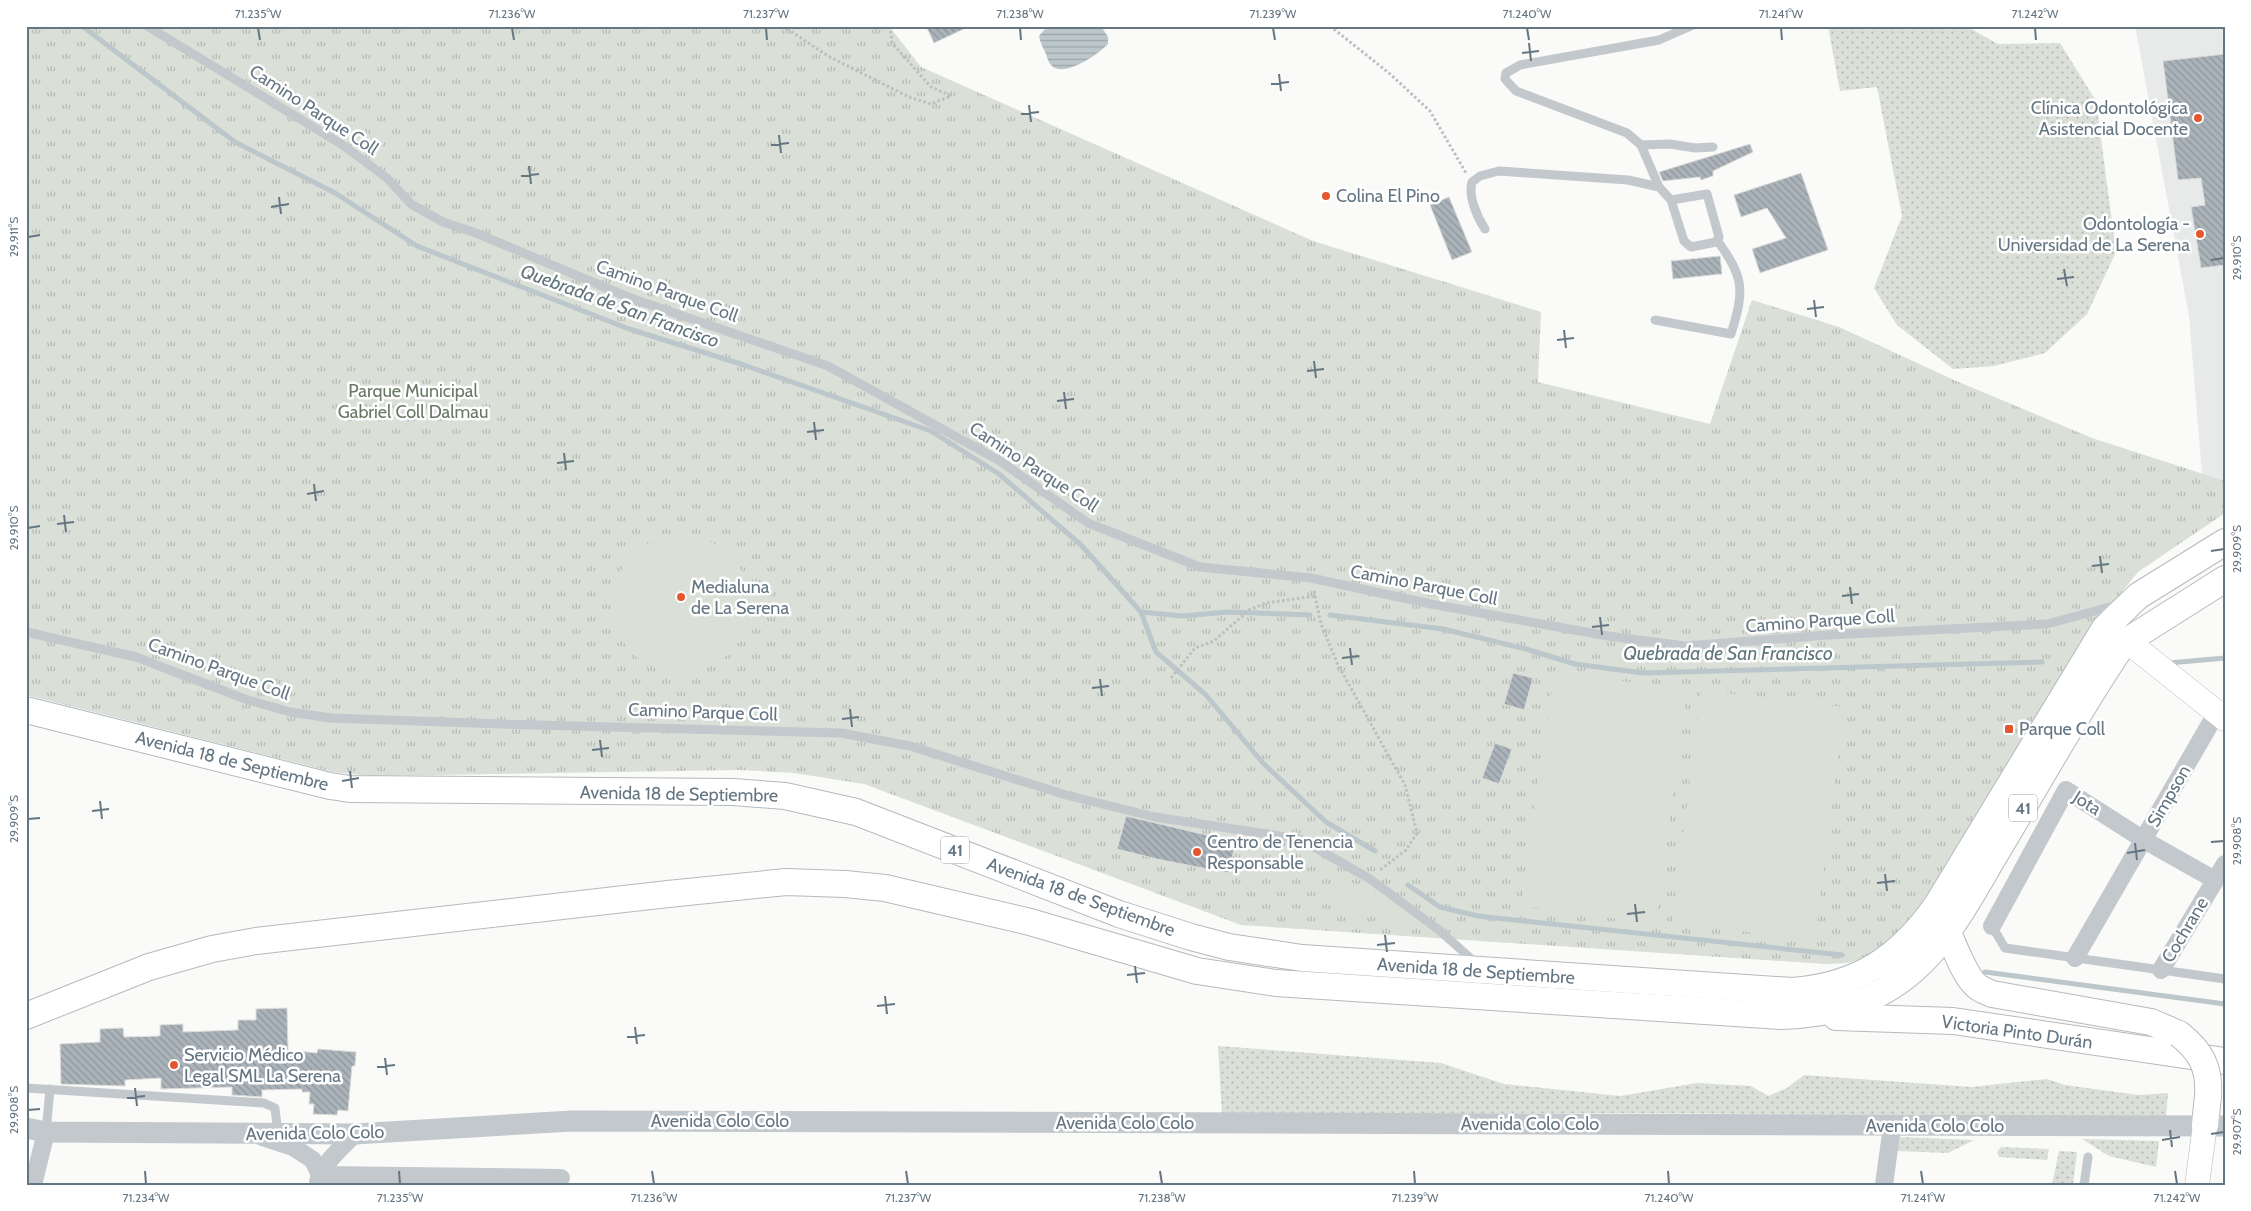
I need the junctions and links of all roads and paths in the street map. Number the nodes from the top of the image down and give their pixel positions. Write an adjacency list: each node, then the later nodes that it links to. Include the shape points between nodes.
1 (146, 26): 15 (lane, Camino Parque Coll, via 341,144 387,178 411,204 443,222 628,296 828,366 1000,461 1088,523 1200,567)
2 (783, 26): 3 (path, via 828,56 909,97 931,104 951,96 931,87 892,43)
3 (890, 26)
4 (1330, 26): 8 (path, via 1389,72 1430,111)
5 (1691, 26): 6 (lane, via 1659,40 1520,66 1506,73 1505,79 1516,91 1628,133)
6 (1640, 145): 7 (lane); 9 (lane)
7 (1713, 147)
8 (1472, 182): 9 (lane, via 1480,176 1499,171 1628,180); 11 (lane, via 1470,189)
9 (1659, 187): 10 (lane)
10 (1671, 200): 12 (lane, via 1684,241 1691,247); 12 (lane, via 1707,194 1719,237)
11 (1485, 229)
12 (1717, 240): 13 (lane, via 1732,260 1739,278 1740,304 1731,334)
13 (1655, 320)
14 (2225, 542): 18 (main road, 41)
15 (1311, 578): 17 (path); 18 (lane, Camino Parque Coll, via 1430,604 1608,636 1685,646 2047,624)
16 (2225, 578): 21 (main road, 41)
17 (1315, 596): 22 (path, via 1266,603 1249,610 1214,641 1195,648); 27 (path, via 1321,624 1338,665 1405,785 1417,833 1406,850)
18 (2138, 596): 19 (main road, 41)
19 (2105, 628): 21 (main road); 33 (main road, Avenida 18 de Septiembre / 41, via 1937,905 1902,948 1865,973 1838,983 1792,991)
20 (26, 632): 27 (lane, Camino Parque Coll, via 136,657 245,699 290,712 331,718 841,733 910,746 1066,795 1155,817 1300,839)
21 (2127, 641): 24 (main road); 30 (main road, 41, via 2107,668)
22 (1171, 678)
23 (26, 710): 33 (main road, Avenida 18 de Septiembre / 41, via 350,789 733,792 810,800 856,812 1118,914 1210,942 1302,958)
24 (2221, 715): 25 (street, Simpson)
25 (2144, 840): 28 (street, Jota); 29 (street, Jota, via 2066,790); 31 (street, Simpson)
26 (2225, 864): 28 (street, Cochrane)
27 (1370, 879): 33 (lane, Camino Parque Coll, via 1439,930)
28 (2215, 880): 32 (street, Cochrane)
29 (1992, 926): 31 (lane, via 2005,948)
30 (1947, 931): 35 (main road, via 1966,976 1978,988 1992,994); 36 (main road, 41, via 1922,961 1891,986 1849,1007)
31 (2075, 958): 32 (lane)
32 (2161, 970): 34 (lane)
33 (1486, 972)
34 (2225, 979)
35 (2076, 1010): 38 (main road); 42 (main road, bridge, via 2151,1022 2189,1042 2203,1060)
36 (1808, 1015): 37 (main road, Avenida 18 de Septiembre / 41, via 1708,1012 1276,983 1197,971 1030,922 885,888 786,882 256,941 212,949 149,967); 38 (main road, Victoria Pinto Durán)
37 (26, 1016)
38 (1953, 1021): 39 (main road, Victoria Pinto Durán)
39 (2225, 1061)
40 (26, 1088): 41 (lane)
41 (50, 1089): 44 (lane); 47 (lane, via 264,1103 275,1108)
42 (2215, 1125): 43 (street, Avenida Colo Colo); 54 (main road)
43 (1892, 1126): 45 (street, Avenida Colo Colo, via 572,1120); 52 (street)
44 (36, 1130): 46 (street, Avenida Colo Colo); 51 (street)
45 (355, 1134): 47 (street, Avenida Colo Colo); 50 (street)
46 (255, 1135): 47 (street, Avenida Colo Colo); 50 (street, via 293,1147 313,1160)
47 (278, 1135)
48 (2088, 1157): 53 (lane)
49 (561, 1178): 50 (street)
50 (318, 1180)
51 (33, 1185)
52 (1884, 1185)
53 (2084, 1185)
54 (2197, 1185)

